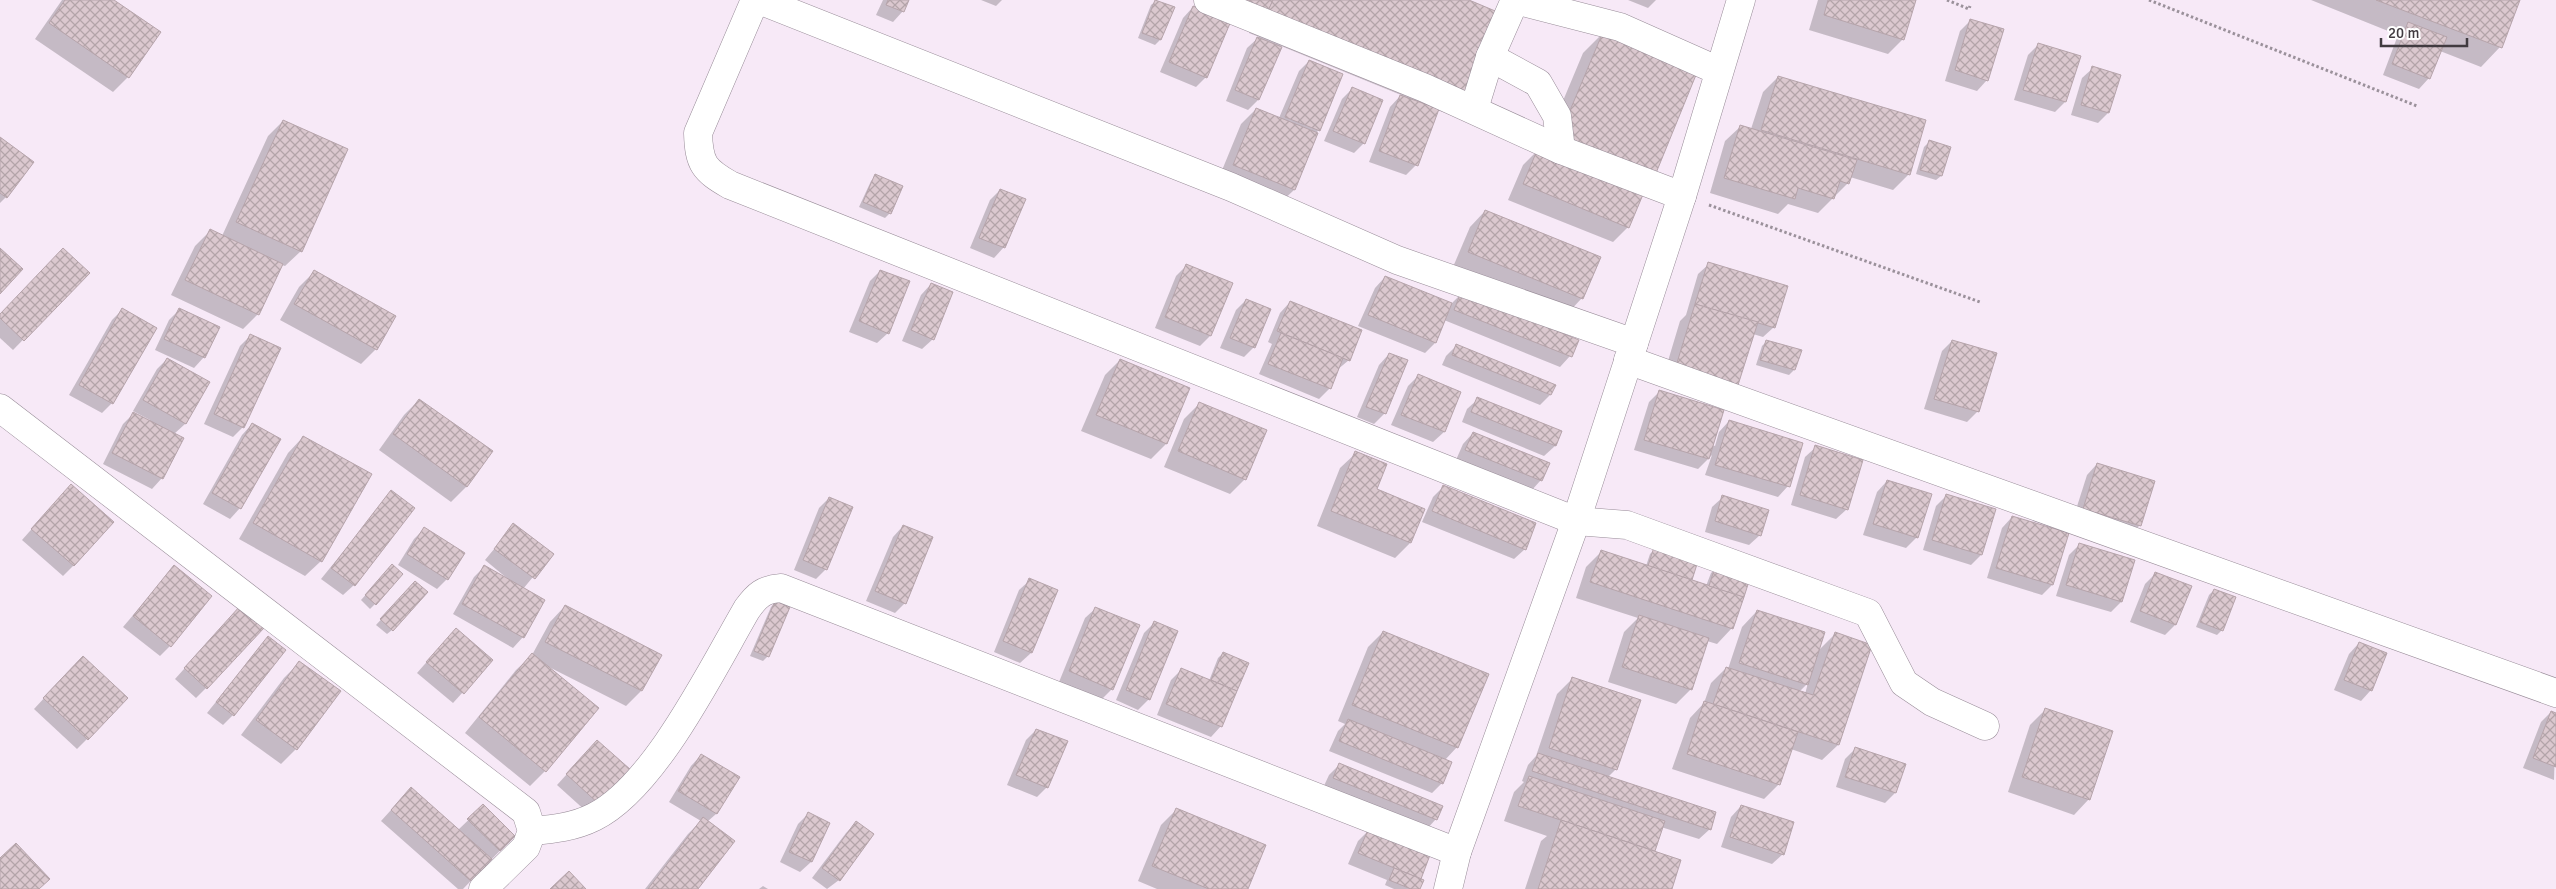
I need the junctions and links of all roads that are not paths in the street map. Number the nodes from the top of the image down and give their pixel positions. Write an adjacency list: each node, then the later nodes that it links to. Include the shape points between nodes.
1 (755, 0): 13 (street, via 698,133 698,157 710,173 730,185)
2 (760, 0): 11 (street, via 1231,187 1397,260)
3 (1208, 0): 8 (street)
4 (1515, 0): 6 (street); 7 (street, via 1620,27)
5 (1741, 0): 7 (street)
6 (1490, 57): 8 (street); 9 (street, via 1538,83 1557,116)
7 (1719, 71): 10 (street)
8 (1474, 109): 9 (street)
9 (1560, 150): 10 (street)
10 (1682, 196): 11 (street)
11 (1631, 351): 13 (street); 14 (street)
12 (0, 408): 16 (street, via 526,812)
13 (1576, 521): 15 (street, via 1626,525 1868,613 1904,683 1932,702); 17 (street)
14 (2556, 693)
15 (1985, 726)
16 (532, 831): 17 (street, via 567,828 596,816 635,785 684,719 757,595 781,588); 18 (street, via 526,847)
17 (1457, 852): 19 (street)
18 (483, 889)
19 (1448, 889)

